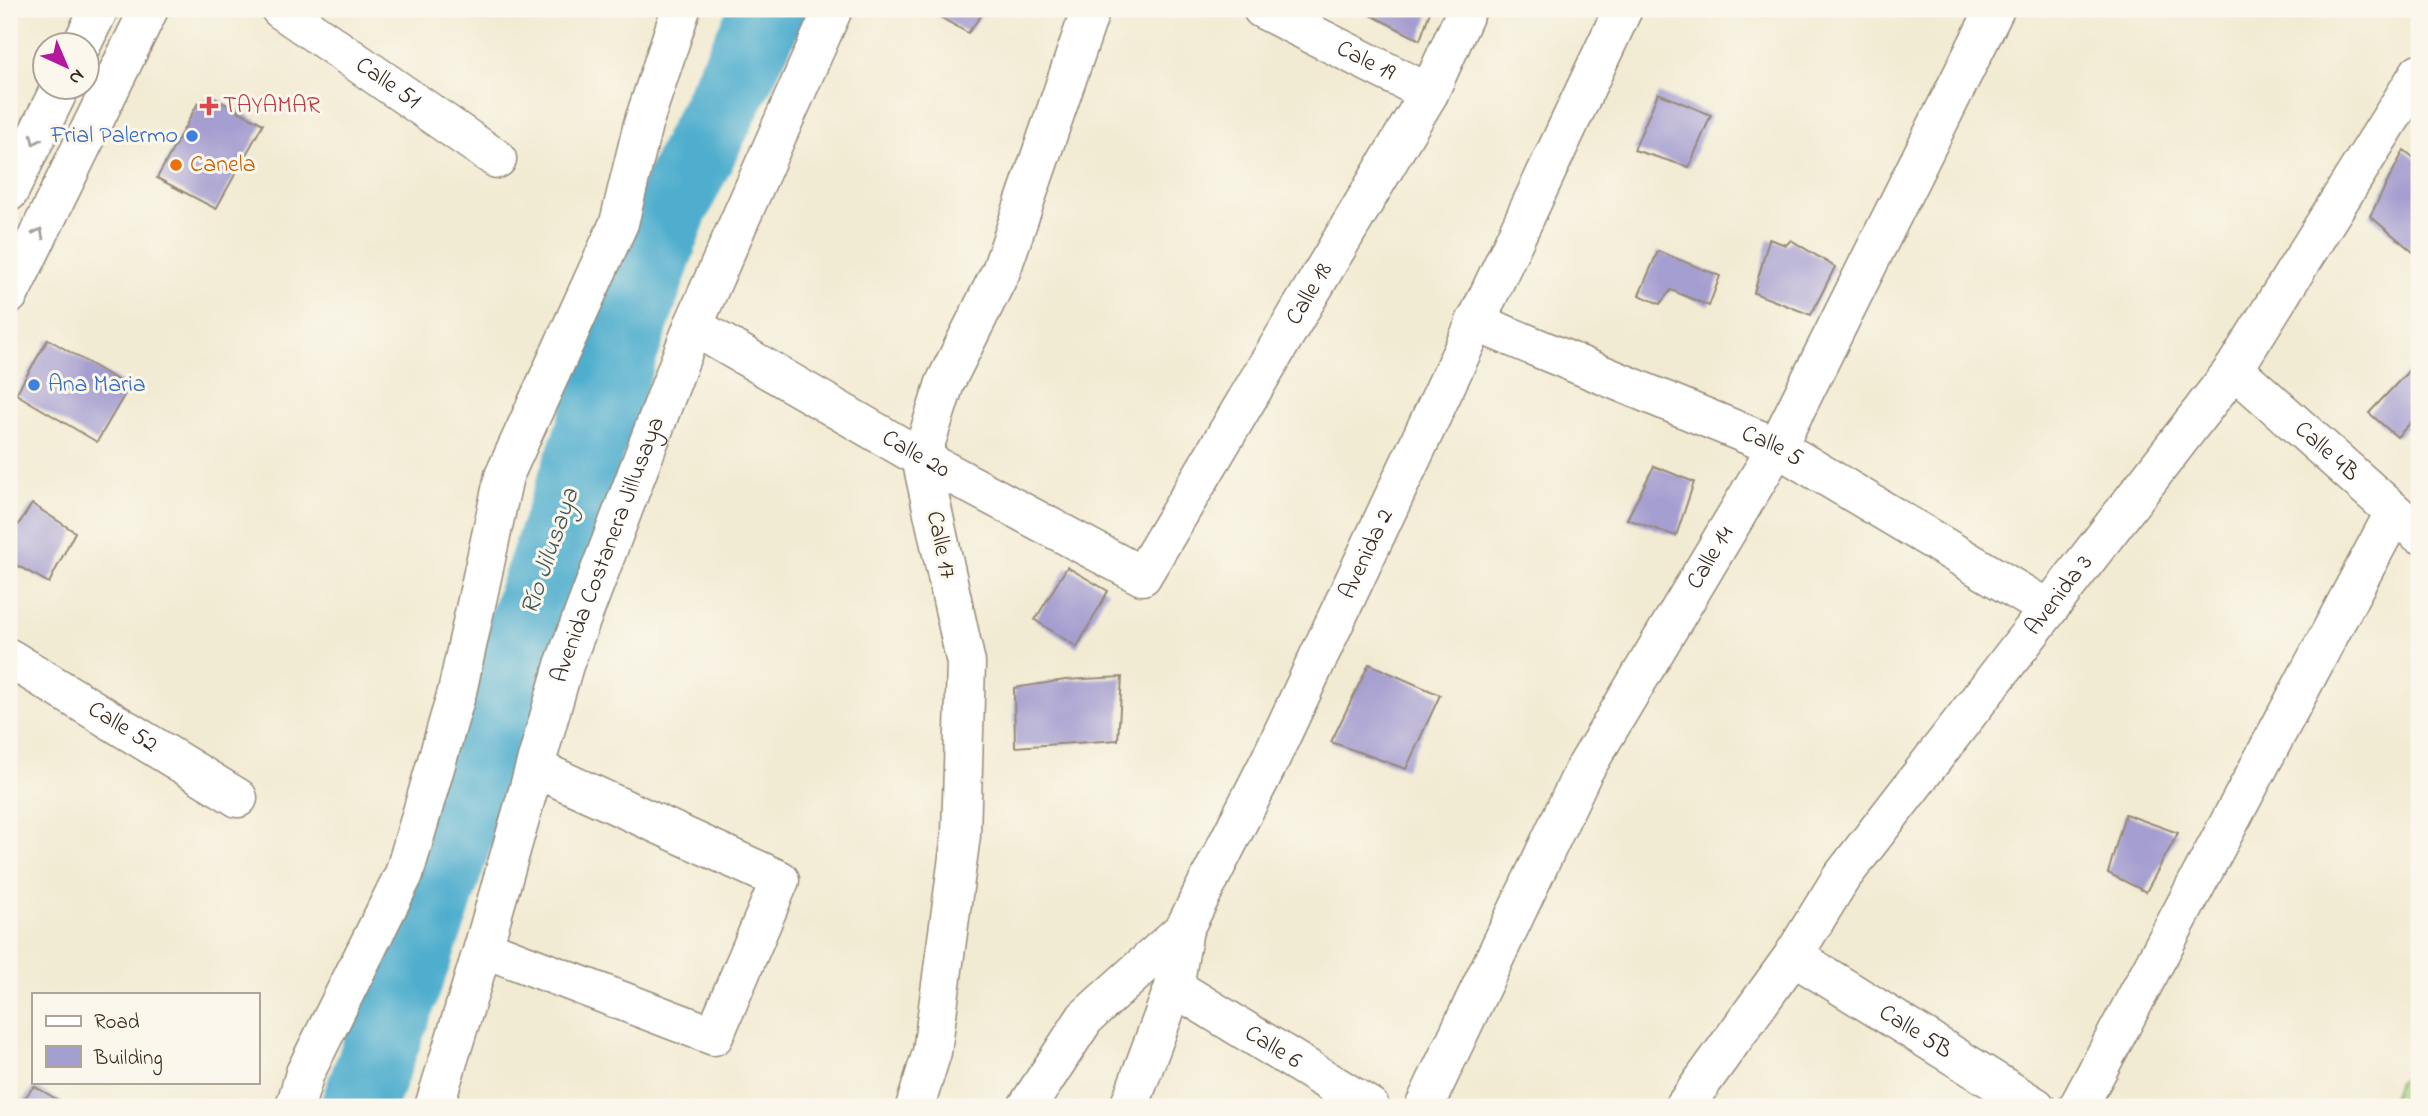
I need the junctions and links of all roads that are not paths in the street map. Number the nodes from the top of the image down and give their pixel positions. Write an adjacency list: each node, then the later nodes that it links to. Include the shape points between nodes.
1 (99, 9): 11 (street)
2 (149, 9): 17 (street, one-way to 2)
3 (280, 9): 15 (street, Calle 51)
4 (681, 9): 33 (street, via 643,124 619,223 504,476 457,692 404,874 305,1073)
5 (833, 9): 19 (street, Avenida Costanera Jillusaya)
6 (1091, 9): 22 (street, Calle 17, via 1000,271 945,383)
7 (1262, 9): 13 (street, Cale 19)
8 (1467, 9): 13 (street, Calle 18)
9 (1623, 9): 18 (street, Avenida 2)
10 (1995, 9): 21 (street, Calle 14)
11 (88, 32)
12 (2419, 73): 20 (street, Avenida 3)
13 (1429, 93): 24 (street, Calle 18)
14 (53, 102): 16 (street, one-way to 16)
15 (497, 159)
16 (9, 192)
17 (9, 295)
18 (1475, 322): 21 (street, Calle 5); 29 (street, Avenida 2, via 1270,760)
19 (693, 326): 22 (street, Calle 20); 27 (street, Avenida Costanera Jillusaya, via 564,665)
20 (2234, 369): 23 (street, Calle 4B); 25 (street, Avenida 3)
21 (1777, 447): 25 (street, Calle 5); 39 (street, Calle 14, via 1583,772)
22 (921, 458): 24 (street, Calle 20); 35 (street, Calle 17, via 965,663 961,835 932,1052)
23 (2407, 524): 42 (street)
24 (1142, 576)
25 (2048, 609): 31 (street, Avenida 3, via 1841,878)
26 (9, 657): 28 (street, Calle 52)
27 (535, 768): 30 (street, Avenida Costanera Jillusaya); 30 (street, via 780,880 714,1036)
28 (238, 798)
29 (1184, 929): 32 (street, Avenida 2); 36 (street, via 1085,1018)
30 (483, 948): 34 (street, Avenida Costanera Jillusaya)
31 (1793, 956): 40 (street, Avenida 3); 41 (street, Calle 5B)
32 (1174, 987): 37 (street, Avenida 2); 38 (street, Calle 6)
33 (295, 1107)
34 (434, 1107)
35 (915, 1107)
36 (1027, 1107)
37 (1129, 1107)
38 (1370, 1107)
39 (1424, 1107)
40 (1684, 1107)
41 (2036, 1107)
42 (2078, 1107)

